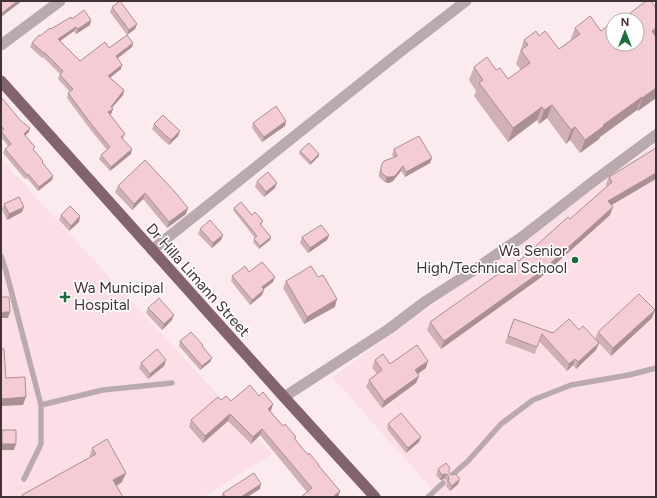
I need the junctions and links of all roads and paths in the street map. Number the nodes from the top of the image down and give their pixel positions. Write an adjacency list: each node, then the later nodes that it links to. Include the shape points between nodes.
1 (60, 1): 3 (street)
2 (466, 1): 6 (street)
3 (1, 45)
4 (1, 81): 6 (highway, Dr Hilla Limann Street)
5 (656, 135): 10 (street, via 522,237)
6 (152, 250): 10 (highway, Dr Hilla Limann Street)
7 (1, 256): 11 (lane)
8 (656, 368): 12 (lane, via 571,385 534,400 501,424)
9 (172, 384): 11 (lane, via 103,390)
10 (284, 398): 15 (highway, Dr Hilla Limann Street)
11 (41, 405): 13 (lane, via 41,444)
12 (451, 476)
13 (24, 479)
14 (443, 483): 16 (lane)
15 (374, 497)
16 (428, 497)

